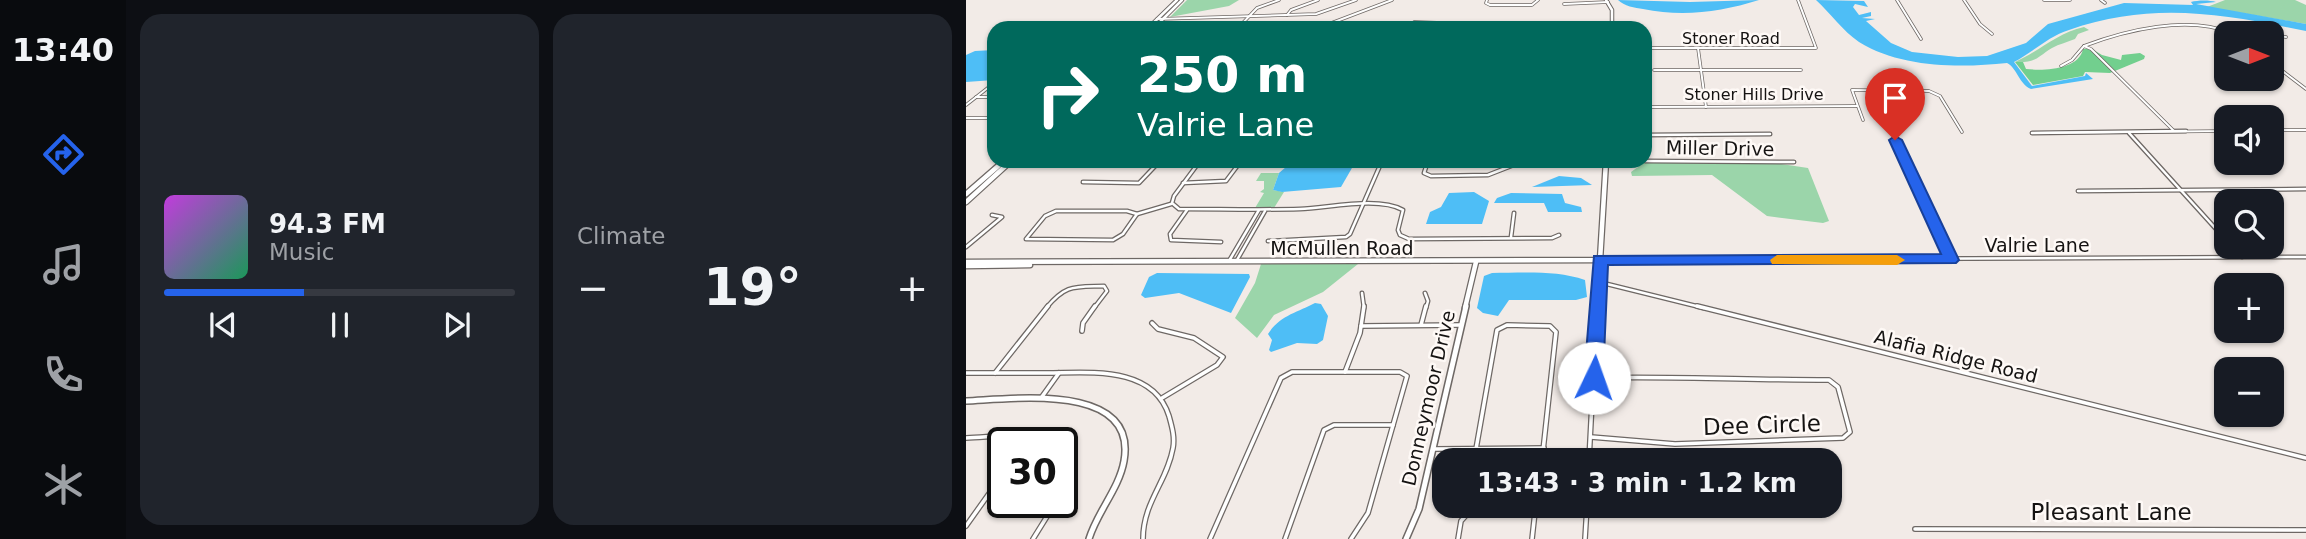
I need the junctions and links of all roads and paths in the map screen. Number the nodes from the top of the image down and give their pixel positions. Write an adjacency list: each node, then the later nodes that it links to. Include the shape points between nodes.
1 (1177, 0): 20 (street)
2 (1182, 0): 21 (street)
3 (1279, 0): 19 (street)
4 (1318, 0): 18 (street)
5 (1356, 0): 18 (street, via 1320,13)
6 (1392, 0): 23 (street)
7 (1487, 0): 8 (street, via 1490,5 1532,5)
8 (1538, 0)
9 (1798, 0): 30 (street, Stoner Road, via 1816,48)
10 (1897, 0): 27 (street)
11 (1964, 0): 26 (street)
12 (2070, 0): 15 (street)
13 (2101, 0): 16 (street)
14 (1607, 1): 17 (street); 24 (street)
15 (2045, 1)
16 (2105, 3)
17 (1564, 4)
18 (1286, 15): 19 (street)
19 (1249, 16): 21 (street); 22 (street)
20 (1157, 19): 21 (street)
21 (1163, 19)
22 (1244, 21)
23 (1339, 21)
24 (1612, 21)
25 (2214, 27): 28 (street, via 2146,28)
26 (1992, 34)
27 (1921, 39)
28 (2084, 46): 31 (street); 51 (street)
29 (1652, 48): 30 (street, Stoner Road)
30 (1698, 48): 33 (street)
31 (2061, 66)
32 (1654, 70): 33 (street)
33 (1701, 70): 34 (street); 44 (street)
34 (1801, 70)
35 (2284, 72): 38 (street)
36 (987, 88): 39 (street)
37 (1893, 89): 42 (street, via 1852,90); 48 (street); 53 (street, via 1936,93)
38 (2306, 89)
39 (975, 97): 40 (street); 41 (street)
40 (987, 97)
41 (966, 105)
42 (1857, 106): 44 (street, Stoner Hills Drive); 47 (street)
43 (1652, 107): 44 (street, Stoner Hills Drive)
44 (1706, 107)
45 (966, 118): 46 (street)
46 (987, 118)
47 (1863, 120)
48 (1909, 120)
49 (2284, 130): 50 (street)
50 (2306, 130)
51 (2174, 131): 52 (street); 55 (street)
52 (2214, 131)
53 (1962, 132)
54 (2032, 133): 55 (street)
55 (2129, 133): 75 (street)
56 (1770, 134): 57 (street)
57 (1652, 135)
58 (1895, 140): 97 (street)
59 (1652, 161): 60 (street, Miller Drive)
60 (1794, 162)
61 (995, 168): 71 (street)
62 (1003, 168): 70 (street)
63 (1153, 168): 72 (street, via 1139,183)
64 (1194, 168): 73 (street)
65 (1236, 168): 73 (street, via 1226,181)
66 (1379, 168): 80 (street)
67 (1427, 168): 68 (street, via 1426,175 1488,176)
68 (1507, 168)
69 (1605, 168): 96 (street)
70 (1001, 170): 71 (street); 78 (street)
71 (986, 176): 77 (street); 78 (street)
72 (1083, 183)
73 (1183, 183): 79 (street)
74 (2306, 188): 75 (street)
75 (2180, 190): 76 (street); 87 (street)
76 (2078, 191)
77 (966, 194)
78 (966, 201)
79 (1172, 203): 83 (street); 85 (street)
80 (1363, 205): 82 (street); 89 (street, via 1398,206 1404,213 1398,230 1409,239); 90 (street, via 1346,237)
81 (1259, 209): 82 (street); 83 (street); 100 (street)
82 (1266, 209): 98 (street)
83 (1187, 210): 91 (street, via 1170,234 1171,240)
84 (1514, 213): 89 (street)
85 (1137, 214): 85 (street, via 1113,240 1026,239 1045,216 1056,211)
86 (992, 215): 92 (street, via 1002,217)
87 (2214, 227)
88 (1559, 235): 89 (street)
89 (1511, 239)
90 (1268, 241)
91 (1221, 242)
92 (966, 247)
93 (2214, 257): 97 (street, Valrie Lane)
94 (2284, 257): 95 (street, Valrie Lane)
95 (2306, 257)
96 (1600, 260): 97 (street, Valrie Lane); 99 (street, McMullen Road); 102 (street)
97 (1951, 260)
98 (1235, 262): 99 (street, McMullen Road); 100 (street, McMullen Road)
99 (1476, 262): 107 (street, Donneymoor Drive)
100 (1228, 263): 101 (street, McMullen Road)
101 (966, 264)
102 (1599, 282): 114 (street); 127 (street, Alafia Ridge Road)
103 (1362, 293): 108 (street)
104 (1425, 293): 106 (street, via 1428,301)
105 (1152, 323): 115 (street, via 1158,329 1194,338 1223,357)
106 (1421, 325): 107 (street); 108 (street)
107 (1460, 325): 122 (street, Donneymoor Drive)
108 (1361, 326): 110 (street)
109 (1082, 331): 112 (street, via 1107,292 1104,286 1060,291)
110 (1345, 372): 118 (street, via 1400,372 1407,376); 139 (street, via 1292,372 1281,378)
111 (966, 373): 112 (street)
112 (995, 373): 113 (street)
113 (1059, 373): 115 (street, via 1126,376 1144,382); 117 (street)
114 (1594, 378): 119 (street); 119 (street, Dee Circle, via 1829,380 1838,387 1850,432 1843,438 1688,444)
115 (1162, 398): 138 (street, via 1176,440 1145,516)
116 (966, 401): 117 (street)
117 (1039, 401): 137 (street, via 1091,403 1107,410 1124,430 1125,459)
118 (1393, 425): 140 (street, via 1334,425 1324,430); 141 (street, via 1368,513)
119 (1591, 437): 125 (street)
120 (966, 438): 121 (street)
121 (987, 438)
122 (1432, 448)
123 (1476, 448): 124 (street, via 1497,330 1507,325 1550,326 1556,332)
124 (1544, 448)
125 (1590, 448)
126 (1432, 449): 142 (street, Donneymoor Drive, via 1419,509)
127 (2306, 458)
128 (987, 496): 133 (street)
129 (1046, 518): 136 (street)
130 (1464, 518): 143 (street)
131 (1534, 518): 144 (street)
132 (1586, 518): 145 (street)
133 (966, 526)
134 (1915, 529): 135 (street, Pleasant Lane)
135 (2306, 530)
136 (1033, 539)
137 (1088, 539)
138 (1143, 539)
139 (1210, 539)
140 (1285, 539)
141 (1351, 539)
142 (1405, 539)
143 (1458, 539)
144 (1532, 539)
145 (1585, 539)

